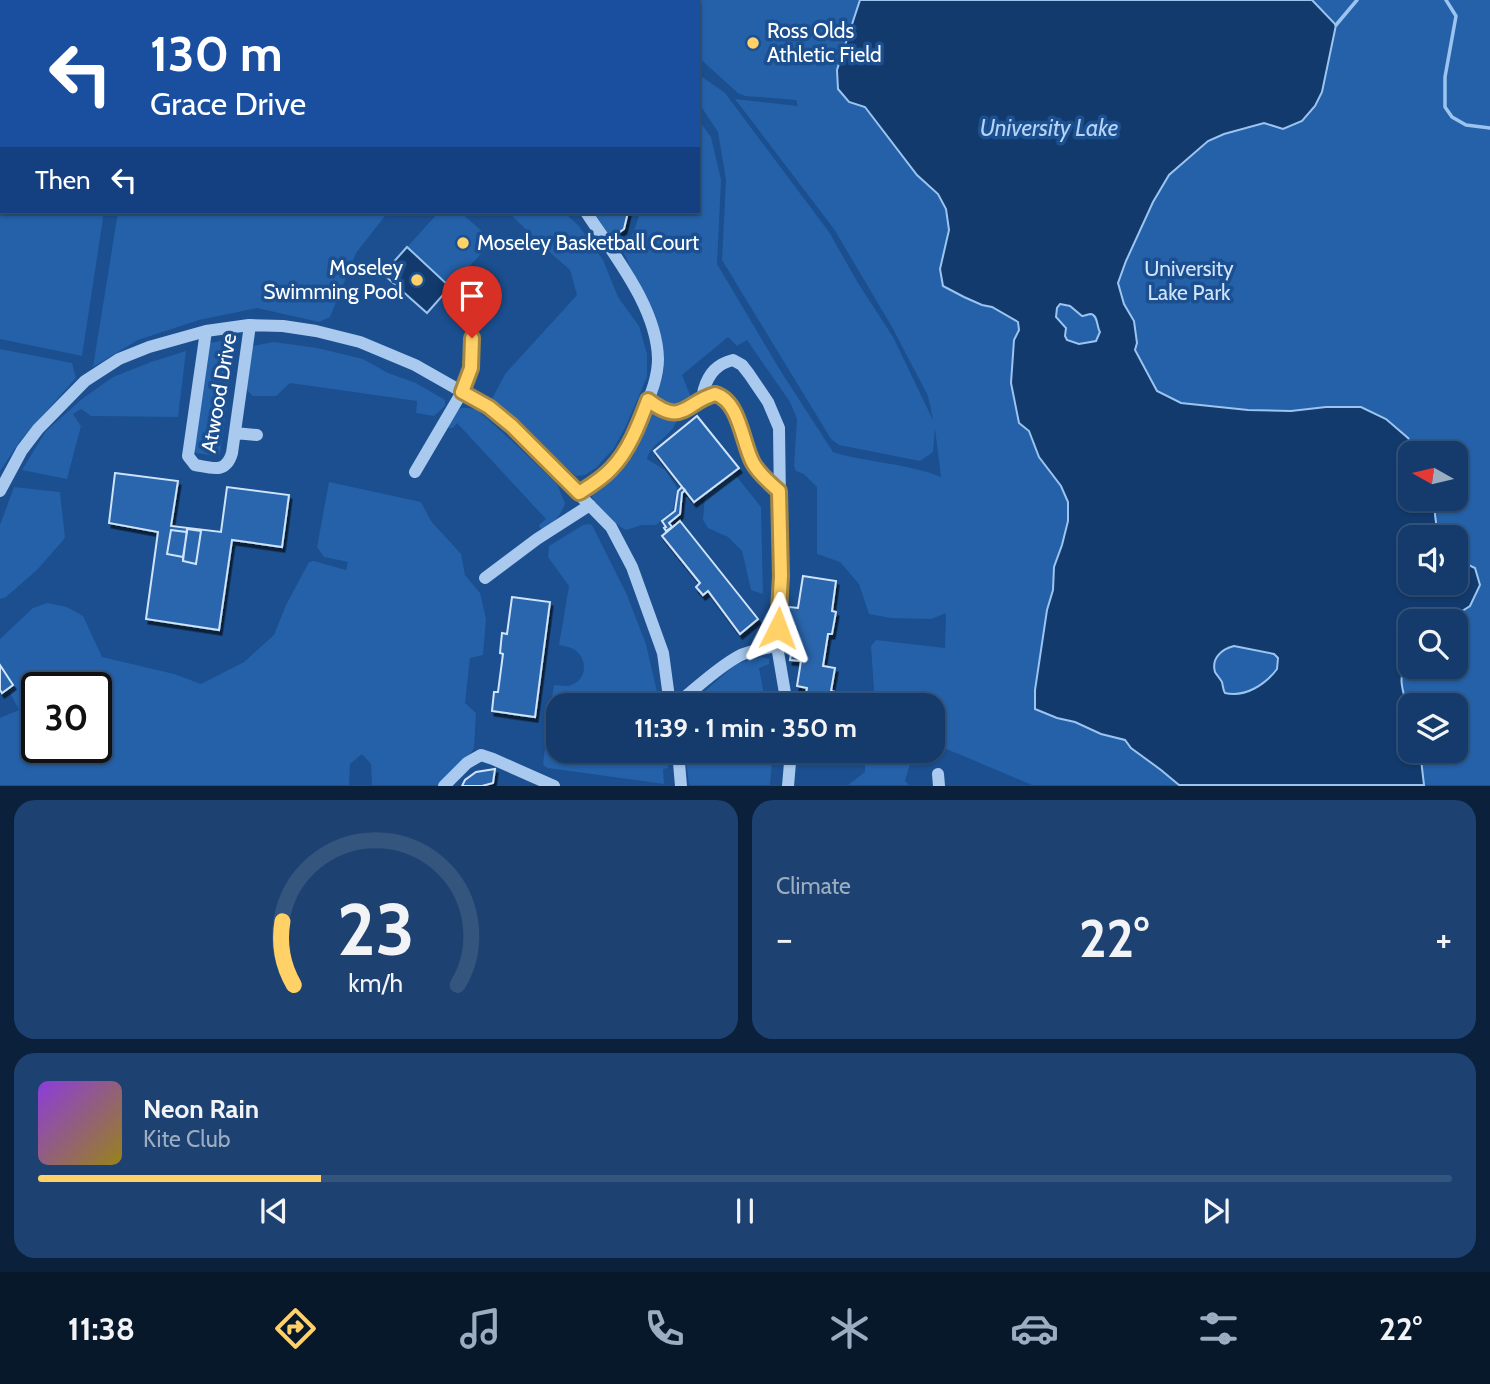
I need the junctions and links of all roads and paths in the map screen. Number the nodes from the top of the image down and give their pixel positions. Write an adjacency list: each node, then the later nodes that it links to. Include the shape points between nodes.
1 (587, 214): 6 (street, via 628,274 653,331 658,361)
2 (250, 325): 3 (street); 5 (street, via 283,326 360,342 415,365); 8 (street, Atwood Drive)
3 (206, 331): 8 (street, Atwood Drive, via 190,460 217,469 226,466); 11 (street, via 119,359 85,381 38,429)
4 (472, 338): 5 (street, via 471,368)
5 (462, 392): 10 (street); 13 (street, via 512,426)
6 (648, 400): 7 (street, via 664,411 679,413); 13 (street, via 623,454 611,470)
7 (701, 400): 12 (street, via 715,394 730,404 754,465); 12 (street, via 715,368 733,360 742,365 768,402 779,428)
8 (235, 433): 9 (street)
9 (257, 435)
10 (415, 472)
11 (0, 489)
12 (779, 491): 16 (street)
13 (579, 493): 14 (street)
14 (590, 505): 15 (street); 17 (street, via 611,527 636,578 663,653)
15 (485, 578)
16 (777, 646): 18 (street, via 739,656); 19 (street)
17 (668, 693)
18 (690, 693)
19 (785, 693)
20 (679, 763): 24 (street)
21 (790, 763): 25 (street)
22 (444, 786): 23 (street, via 481,755)
23 (554, 786)
24 (681, 786)
25 (788, 786)

